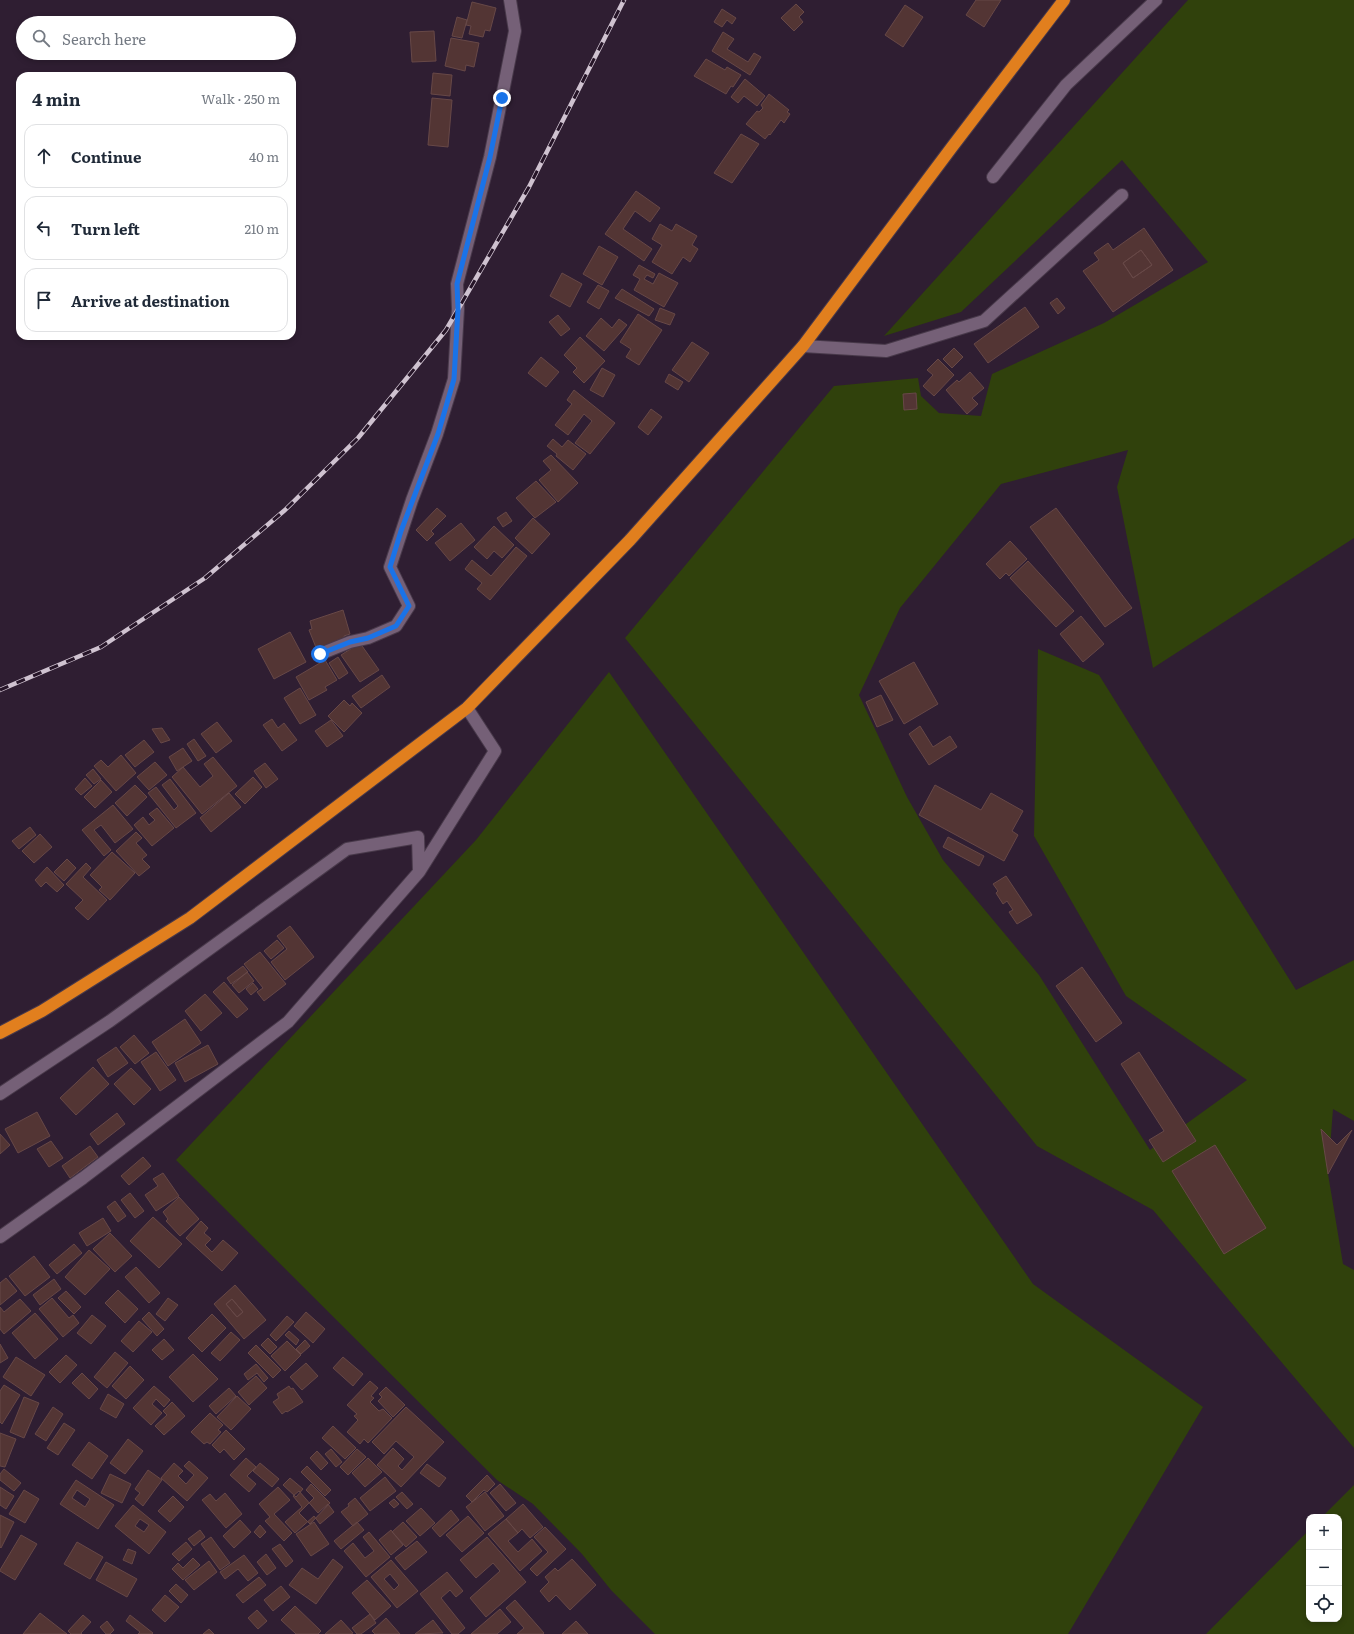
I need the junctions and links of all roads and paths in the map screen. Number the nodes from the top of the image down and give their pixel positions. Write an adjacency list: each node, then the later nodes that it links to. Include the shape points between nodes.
1 (510, 0): 7 (street, via 515,31 490,157 457,284 454,379 438,434 390,567 409,606 396,626)
2 (1064, 0): 6 (highway)
3 (1156, 0): 4 (street, via 1066,85)
4 (993, 177)
5 (1122, 195): 6 (street, via 984,321 886,351)
6 (803, 346): 8 (highway, via 630,540)
7 (320, 654)
8 (467, 708): 9 (street, via 495,752); 10 (highway, via 190,918 42,1011)
9 (419, 872): 11 (street, via 418,837 347,849 110,1021); 12 (street, via 288,1022 83,1178)
10 (0, 1033)
11 (0, 1094)
12 (0, 1237)

